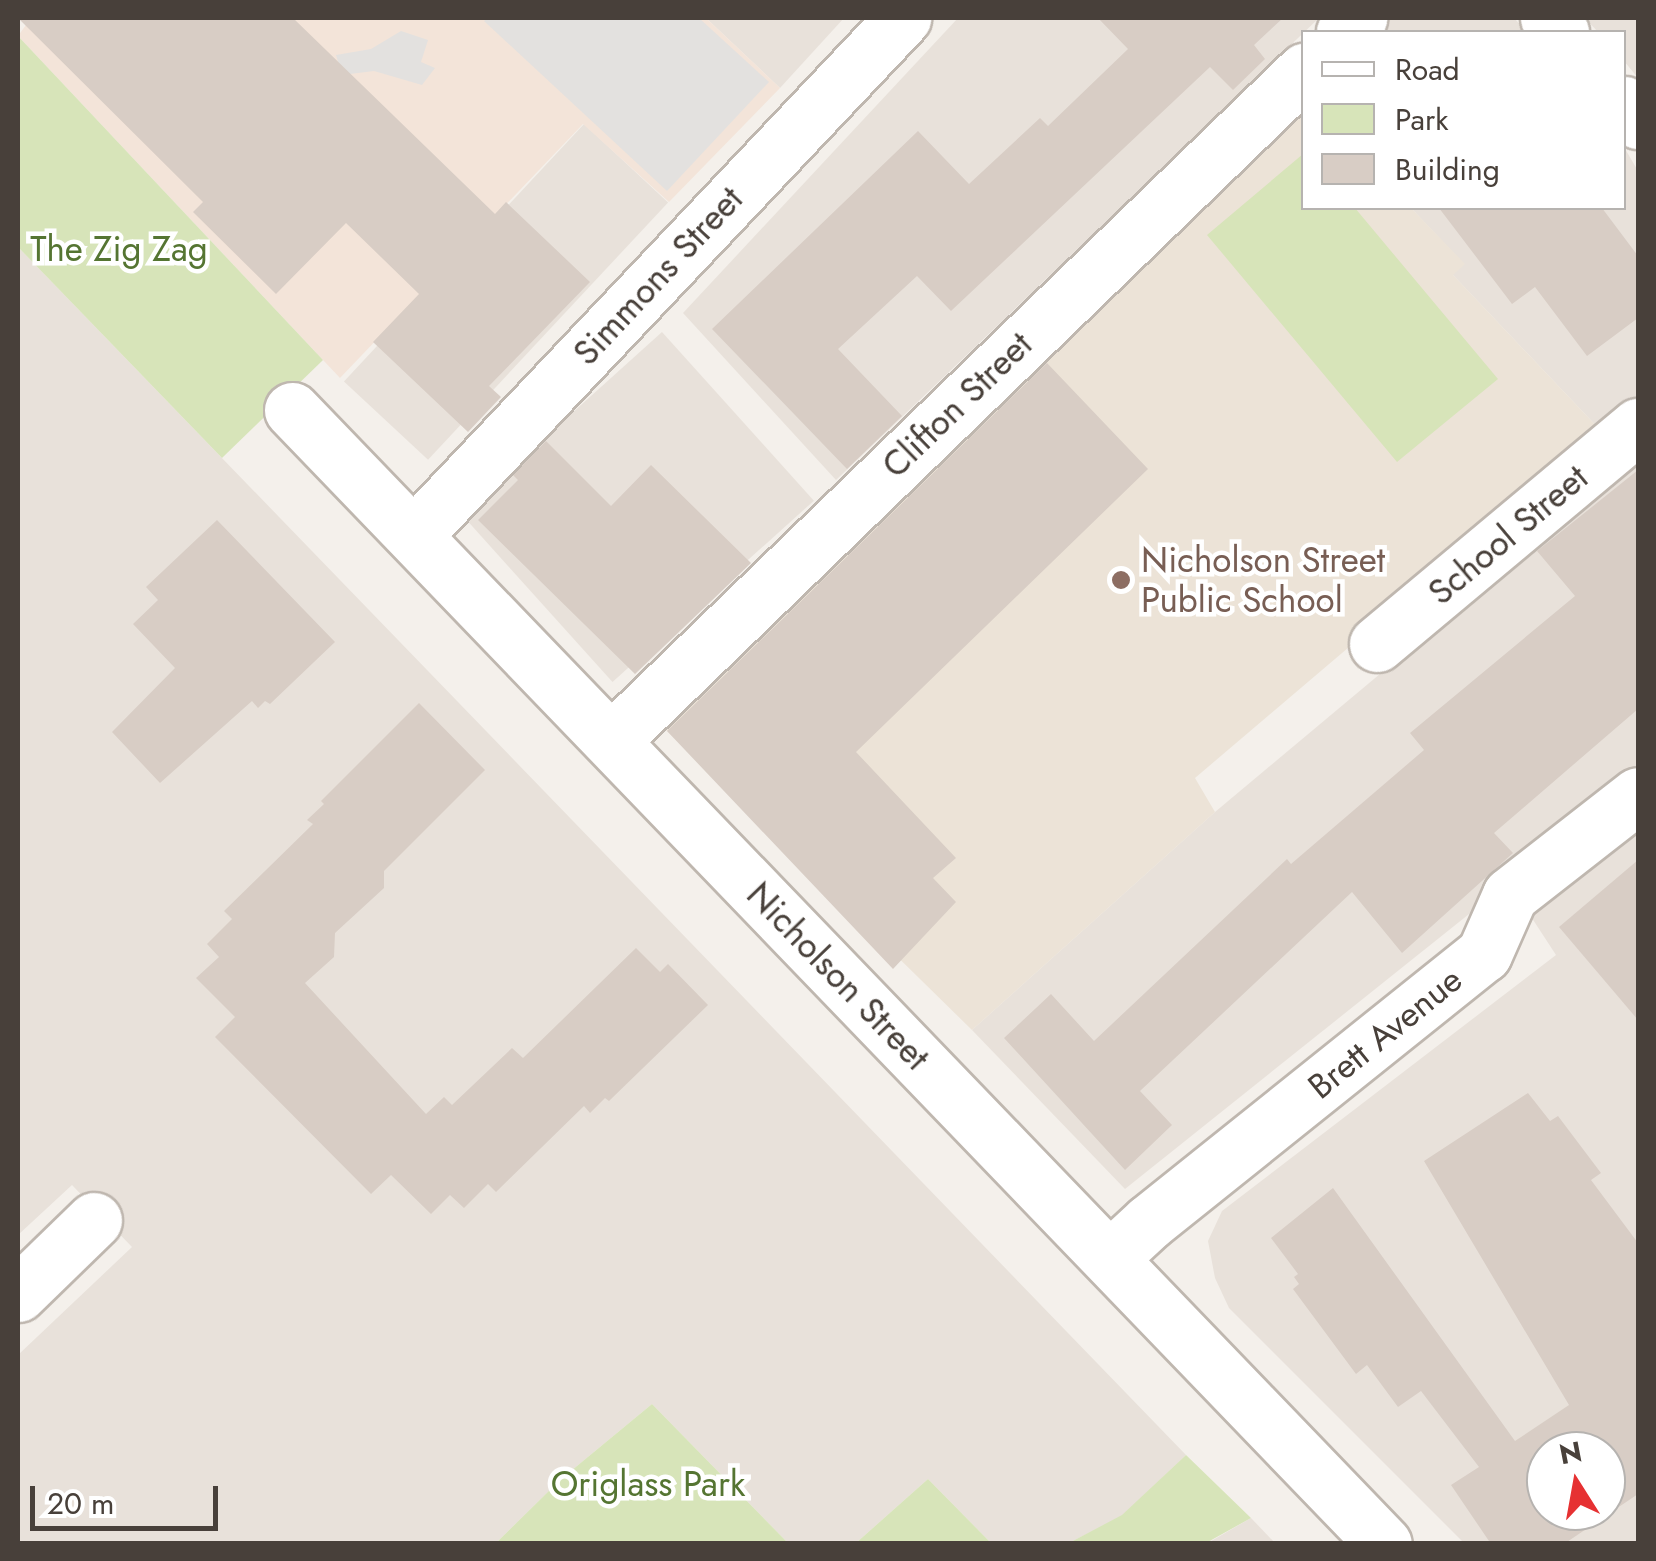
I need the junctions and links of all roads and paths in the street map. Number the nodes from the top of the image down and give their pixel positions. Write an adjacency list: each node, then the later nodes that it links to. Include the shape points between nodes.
1 (903, 18): 5 (street, Simmons Street)
2 (1301, 75): 7 (street, Clifton Street)
3 (292, 410): 5 (street, Nicholson Street)
4 (1638, 426): 6 (street, School Street)
5 (414, 534): 7 (street, Nicholson Street)
6 (1378, 644)
7 (612, 740): 10 (street, Nicholson Street)
8 (1638, 795): 10 (street, Brett Avenue, via 1510,894 1484,954)
9 (94, 1220): 11 (street)
10 (1110, 1258): 12 (street, Nicholson Street)
11 (18, 1294)
12 (1384, 1544)

